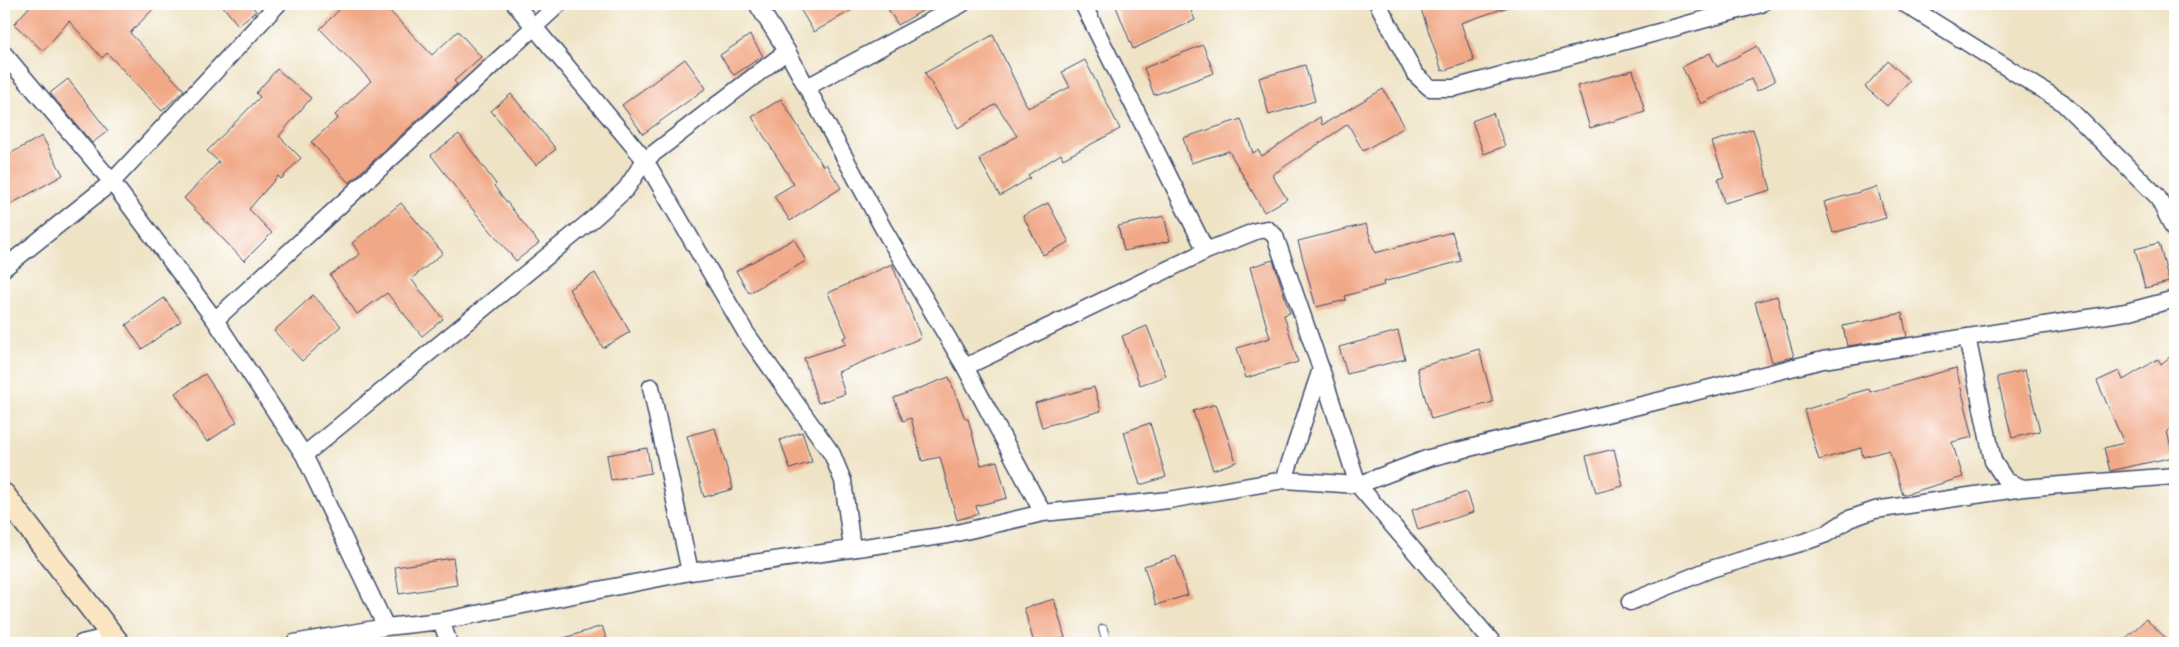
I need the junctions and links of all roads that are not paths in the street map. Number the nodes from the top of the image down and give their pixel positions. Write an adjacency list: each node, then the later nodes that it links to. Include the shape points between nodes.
1 (278, 4): 15 (street)
2 (515, 4): 10 (street)
3 (559, 4): 10 (street)
4 (757, 4): 11 (street)
5 (962, 4): 13 (street)
6 (1083, 4): 17 (street)
7 (1378, 4): 8 (street, via 1415,74 1430,88 1454,88)
8 (1761, 4)
9 (1905, 4): 16 (street, via 2062,102 2157,196)
10 (535, 25): 14 (street); 20 (street)
11 (787, 51): 13 (street); 14 (street)
12 (4, 54): 15 (street)
13 (807, 87): 22 (street, via 883,228)
14 (645, 160): 25 (street, via 626,189 594,218); 32 (street, via 746,334 832,454 843,481)
15 (112, 182): 18 (street); 20 (street)
16 (2175, 231)
17 (1206, 251): 22 (street); 23 (street, via 1256,231 1268,229 1275,236)
18 (4, 268)
19 (2175, 299): 21 (street, via 2126,312)
20 (215, 320): 25 (street)
21 (1967, 337): 28 (street, via 1823,360 1429,458); 29 (street, via 1993,461 2006,481)
22 (965, 367): 31 (street)
23 (1321, 369): 27 (street); 28 (street)
24 (652, 386): 33 (street)
25 (304, 455): 36 (street)
26 (2175, 476): 29 (street)
27 (1284, 480): 28 (street); 31 (street, via 1169,500)
28 (1358, 485): 43 (street)
29 (2023, 488): 34 (street, via 1875,510 1850,519 1807,542 1711,569)
30 (4, 495): 38 (street)
31 (1043, 513): 32 (street, via 948,535)
32 (852, 548): 33 (street)
33 (690, 572): 35 (street)
34 (1630, 602)
35 (441, 621): 36 (street); 41 (street)
36 (386, 626): 40 (street)
37 (1103, 629): 42 (lane)
38 (115, 640): 39 (street)
39 (82, 643)
40 (294, 643)
41 (449, 643)
42 (1107, 643)
43 (1493, 643)

